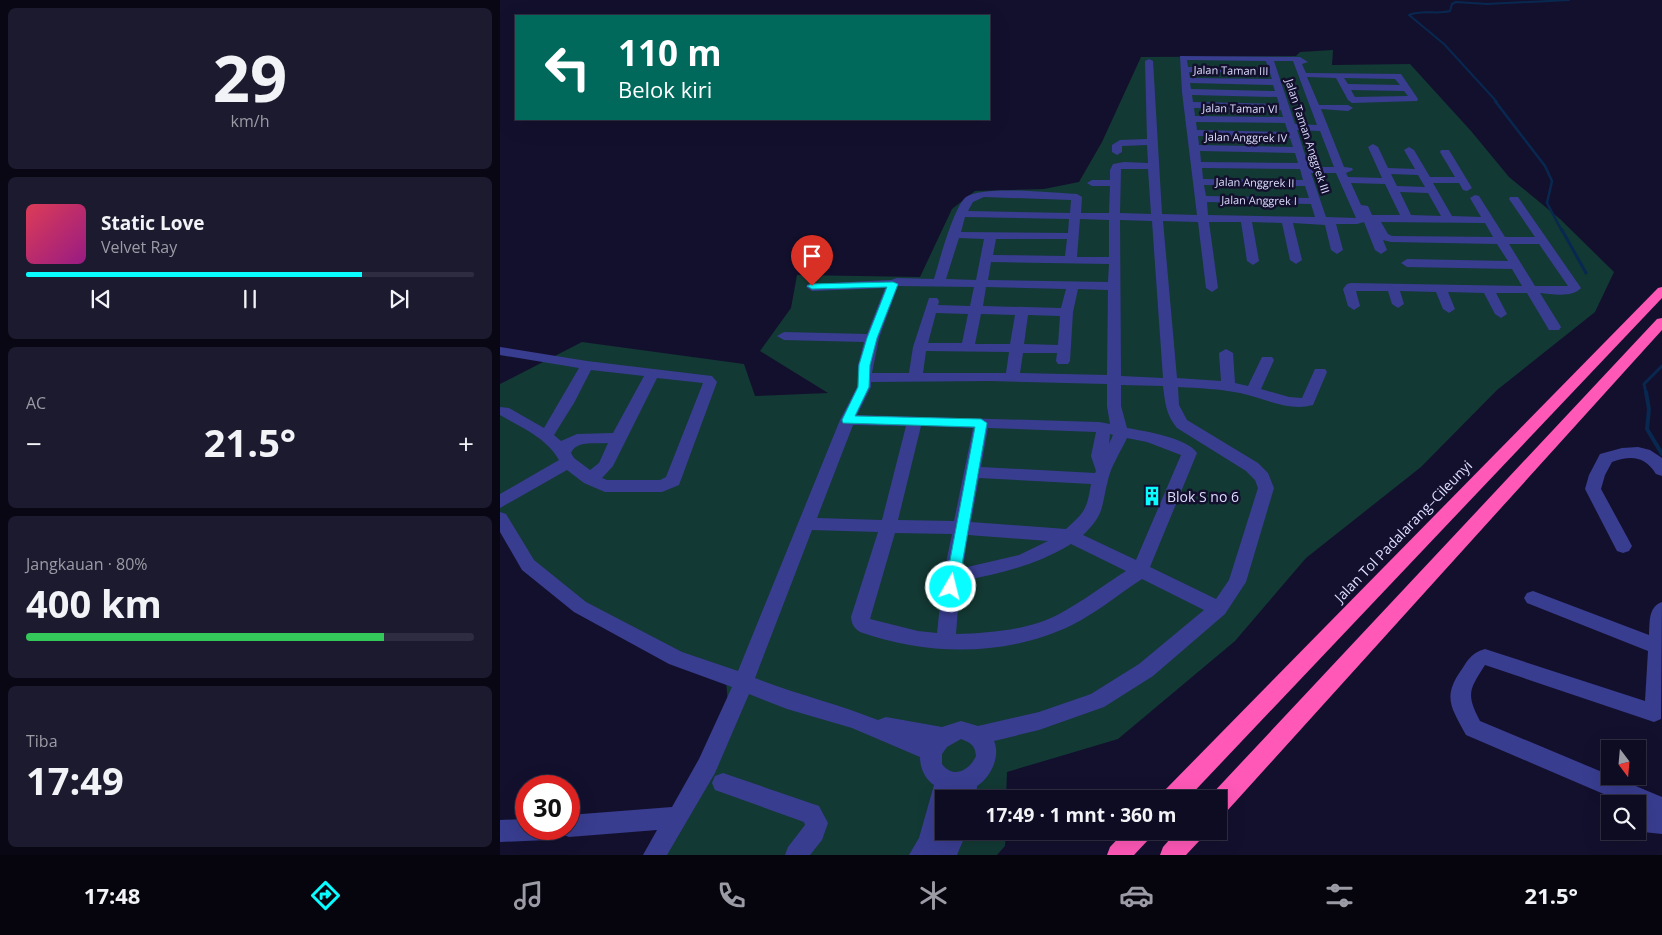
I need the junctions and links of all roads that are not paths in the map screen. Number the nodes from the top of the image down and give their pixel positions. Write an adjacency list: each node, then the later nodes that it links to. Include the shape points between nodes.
1 (1269, 58): 2 (street); 4 (street, via 1184,57); 5 (street, Jalan Taman Anggrek III)
2 (1296, 59): 6 (street, via 1302,59); 20 (street)
3 (1149, 61): 22 (street)
4 (1184, 69): 5 (street); 8 (street)
5 (1273, 70): 9 (street, Jalan Taman Anggrek III)
6 (1310, 75): 7 (street); 16 (street)
7 (1339, 76): 10 (street); 11 (street, via 1398,76)
8 (1185, 80): 9 (street, Jalan Taman III); 12 (street)
9 (1277, 82): 13 (street, Jalan Taman Anggrek III)
10 (1345, 87): 11 (street); 11 (street, via 1352,100 1414,100)
11 (1407, 88)
12 (1186, 92): 13 (street); 14 (street)
13 (1281, 94): 15 (street, Jalan Taman Anggrek III)
14 (1188, 106): 15 (street); 18 (street)
15 (1285, 107): 19 (street, Jalan Taman Anggrek III)
16 (1322, 107): 17 (street); 32 (street)
17 (1348, 108)
18 (1190, 119): 19 (street, Jalan Taman VI); 21 (street)
19 (1291, 127): 20 (street); 21 (street); 25 (street, Jalan Taman Anggrek III)
20 (1322, 128): 32 (street)
21 (1191, 133): 23 (street)
22 (1152, 142): 27 (street, via 1120,143); 30 (street)
23 (1193, 148): 25 (street, Jalan Anggrek IV); 29 (street)
24 (1373, 148): 34 (street)
25 (1299, 150): 31 (street, Jalan Taman Anggrek III)
26 (1409, 150): 35 (street)
27 (1117, 152)
28 (1445, 152): 35 (street, via 1465,184)
29 (1196, 165): 31 (street); 36 (street)
30 (1153, 166): 38 (street, via 1117,166); 47 (street)
31 (1304, 168): 32 (street); 39 (street, Jalan Taman Anggrek III)
32 (1344, 170): 33 (street)
33 (1348, 180): 34 (street); 48 (street)
34 (1389, 180): 35 (street); 35 (street); 49 (street)
35 (1427, 181): 52 (street)
36 (1199, 182): 39 (street, Jalan Anggrek II); 41 (street)
37 (1092, 183): 38 (street)
38 (1116, 183): 46 (street)
39 (1310, 183): 43 (street, Jalan Taman Anggrek III)
40 (1475, 198): 53 (street)
41 (1202, 199): 43 (street, Jalan Anggrek I); 50 (street)
42 (1514, 199): 61 (street)
43 (1316, 201): 55 (street, Jalan Taman Anggrek III)
44 (961, 214): 45 (street); 45 (street, via 969,200 983,194 1071,196 1078,198); 56 (street)
45 (1076, 216): 46 (street); 59 (street)
46 (1116, 216): 47 (street); 68 (street)
47 (1158, 218): 50 (street); 108 (street)
48 (1368, 218): 49 (street); 55 (street, via 1353,222); 60 (street, via 1386,238); 63 (street)
49 (1407, 219): 52 (street)
50 (1204, 220): 51 (street); 78 (street)
51 (1246, 220): 54 (street); 69 (street)
52 (1449, 220): 53 (street)
53 (1489, 220): 60 (street)
54 (1287, 221): 55 (street); 67 (street)
55 (1326, 222): 62 (street, Jalan Taman Anggrek III)
56 (953, 235): 57 (street); 72 (street)
57 (991, 235): 58 (street); 64 (street)
58 (1029, 236): 59 (street); 65 (street)
59 (1074, 236): 66 (street)
60 (1501, 241): 61 (street); 71 (street)
61 (1544, 242): 82 (street, via 1575,288)
62 (1337, 250)
63 (1381, 250)
64 (986, 258): 65 (street); 73 (street)
65 (1026, 260): 66 (street)
66 (1071, 260): 68 (street)
67 (1296, 260)
68 (1113, 261): 77 (street)
69 (1253, 261)
70 (1406, 263): 71 (street)
71 (1516, 265): 82 (street)
72 (939, 282): 73 (street); 74 (street)
73 (982, 282): 75 (street); 87 (street)
74 (893, 284): 76 (street); 94 (street)
75 (1073, 285): 77 (street); 89 (street)
76 (812, 286)
77 (1113, 286): 107 (street)
78 (1212, 288)
79 (1394, 288): 80 (street); 84 (street); 85 (street, via 1351,287)
80 (1440, 289): 81 (street); 86 (street)
81 (1488, 289): 82 (street); 90 (street)
82 (1531, 290): 92 (street)
83 (1662, 291): 144 (highway, Jalan Tol Padalarang–Cileunyi)
84 (1398, 304)
85 (1354, 306)
86 (1449, 308)
87 (975, 310): 88 (street); 95 (street, via 932,304); 96 (street)
88 (1022, 310): 89 (street); 97 (street)
89 (1067, 312): 97 (street, via 1064,355)
90 (1501, 314)
91 (1662, 322): 145 (highway)
92 (1554, 327)
93 (784, 336): 94 (street)
94 (872, 338): 105 (street)
95 (920, 347): 96 (street); 104 (street)
96 (968, 347): 97 (street)
97 (1018, 347): 106 (street)
98 (500, 351): 101 (street)
99 (1226, 353): 109 (street)
100 (1267, 360): 110 (street)
101 (586, 365): 102 (street); 117 (street)
102 (653, 372): 118 (street); 123 (street, via 710,382 673,481 662,486 605,486)
103 (1320, 372): 110 (street, via 1311,396 1304,403)
104 (915, 377): 105 (street); 106 (street)
105 (864, 378): 112 (street, via 864,387)
106 (1012, 378): 107 (street)
107 (1113, 380): 108 (street); 116 (street, via 1114,406)
108 (1170, 383): 109 (street); 134 (street, via 1172,405 1182,424 1252,467 1262,477 1266,488 1236,582)
109 (1228, 386): 110 (street)
110 (1253, 391)
111 (504, 411): 117 (street)
112 (847, 420): 113 (street); 126 (street)
113 (915, 421): 114 (street); 127 (street)
114 (981, 423): 115 (street); 121 (street)
115 (1104, 428): 116 (street); 122 (street, via 1099,456)
116 (1122, 432): 122 (street); 131 (street, via 1149,437 1189,453)
117 (546, 436): 119 (street)
118 (618, 438): 119 (street, via 577,439 567,444); 123 (street, via 605,466)
119 (565, 457): 123 (street); 124 (street)
120 (1662, 470): 130 (street, via 1652,456 1643,453 1615,455 1606,458 1597,475 1593,489)
121 (971, 472): 122 (street); 128 (street)
122 (1102, 474): 129 (street, via 1090,518)
123 (590, 479)
124 (500, 502)
125 (501, 522): 138 (street, via 528,565 580,606 676,658)
126 (806, 524): 127 (street); 138 (street)
127 (888, 527): 128 (street); 136 (street, via 860,617 862,624 918,639)
128 (961, 528): 129 (street); 132 (street)
129 (1070, 536): 131 (street); 132 (street, via 1022,561)
130 (1623, 546)
131 (1140, 571): 134 (street); 136 (street, via 1048,628 1020,636)
132 (952, 577): 136 (street)
133 (1533, 598): 137 (street)
134 (1219, 609): 140 (street, via 1146,670 1097,701 1020,726)
135 (1662, 610): 137 (street)
136 (946, 642)
137 (1660, 648): 139 (street)
138 (743, 682): 141 (street, via 787,700); 149 (street, via 707,766)
139 (1658, 715): 146 (street, via 1485,657 1479,659 1461,686 1463,709 1473,728)
140 (983, 743): 141 (street, via 970,732 961,730 951,732); 143 (street, via 986,760 982,769)
141 (937, 744): 143 (street, via 930,761 933,769 938,776)
142 (723, 783): 159 (street, via 811,814 818,823)
143 (959, 787): 160 (street)
144 (1181, 790)
145 (1227, 795)
146 (1616, 795)
147 (1646, 804): 148 (street)
148 (1662, 808)
149 (678, 817): 152 (street); 158 (street)
150 (1646, 822): 151 (street)
151 (1662, 823)
152 (580, 825)
153 (515, 830): 154 (street)
154 (500, 831)
155 (952, 840): 161 (street)
156 (1132, 840): 162 (highway)
157 (1185, 840): 163 (highway)
158 (654, 855)
159 (796, 855)
160 (920, 855)
161 (946, 855)
162 (1118, 855)
163 (1171, 855)

